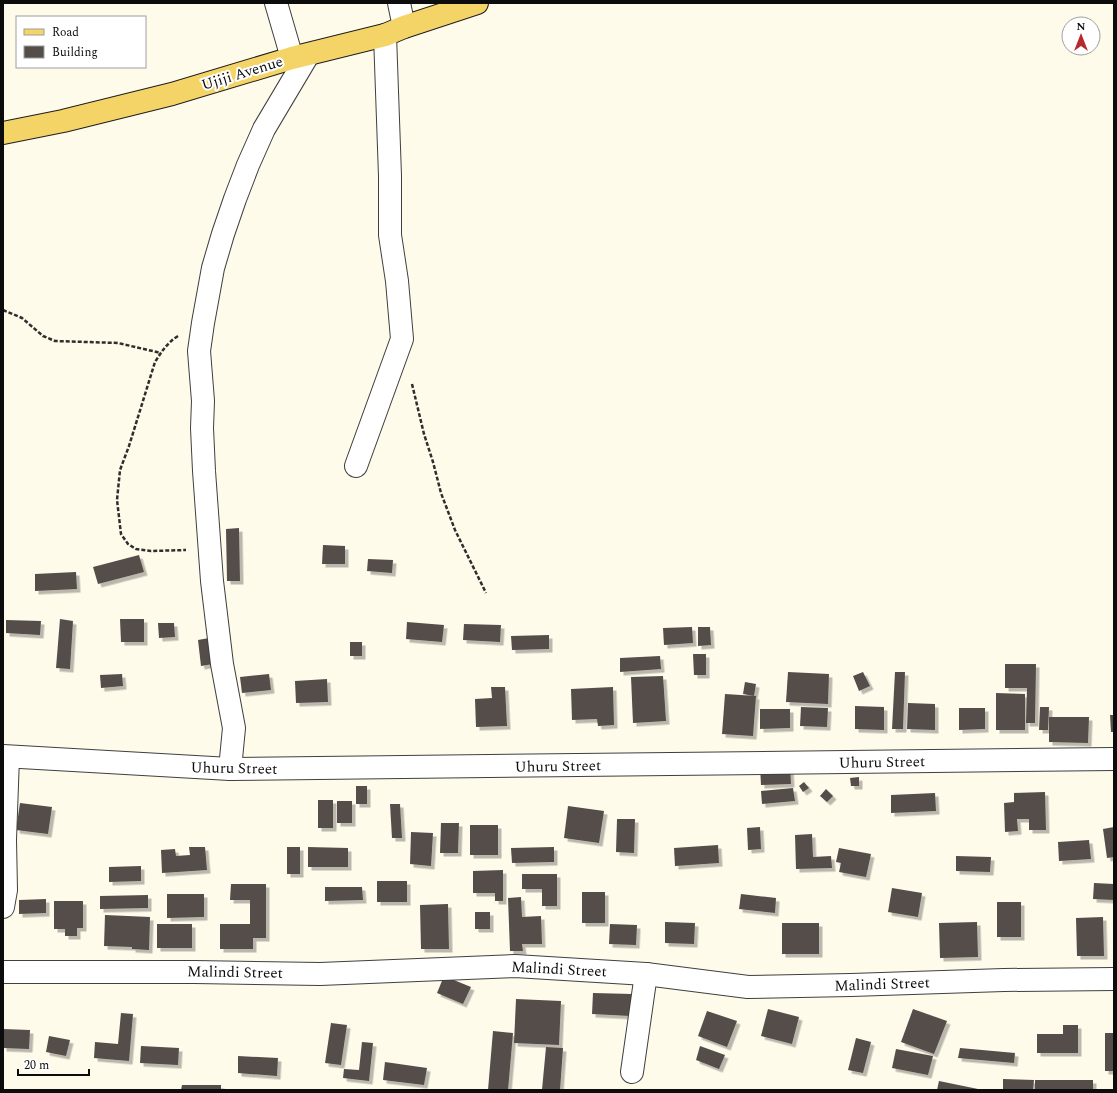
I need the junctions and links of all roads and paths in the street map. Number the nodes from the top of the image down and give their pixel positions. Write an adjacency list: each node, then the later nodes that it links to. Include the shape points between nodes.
1 (276, 3): 5 (street)
2 (399, 3): 4 (street)
3 (478, 3): 4 (main road, Ujiji Avenue)
4 (394, 31): 5 (main road, Ujiji Avenue); 11 (street, via 390,235 402,339)
5 (300, 56): 6 (main road, Ujiji Avenue, via 172,94); 12 (street, via 248,165 223,234 208,292 200,351)
6 (3, 133)
7 (3, 310): 9 (path, via 22,318 43,336 55,341 118,343)
8 (182, 333): 9 (path, via 169,342)
9 (161, 353): 12 (path, via 155,362 120,470 117,500 121,534 128,544 136,549)
10 (411, 380): 13 (path, via 441,492 455,530)
11 (356, 466)
12 (210, 551): 16 (street, via 222,664 234,728)
13 (486, 593)
14 (6, 756): 16 (street, Uhuru Street); 17 (street, via 6,890)
15 (1114, 759): 16 (street, Uhuru Street)
16 (230, 769)
17 (3, 907)
18 (3, 972): 19 (street, Malindi Street, via 320,974 515,966)
19 (646, 974): 20 (street, Malindi Street, via 748,986); 21 (street)
20 (1114, 980)
21 (632, 1072)

